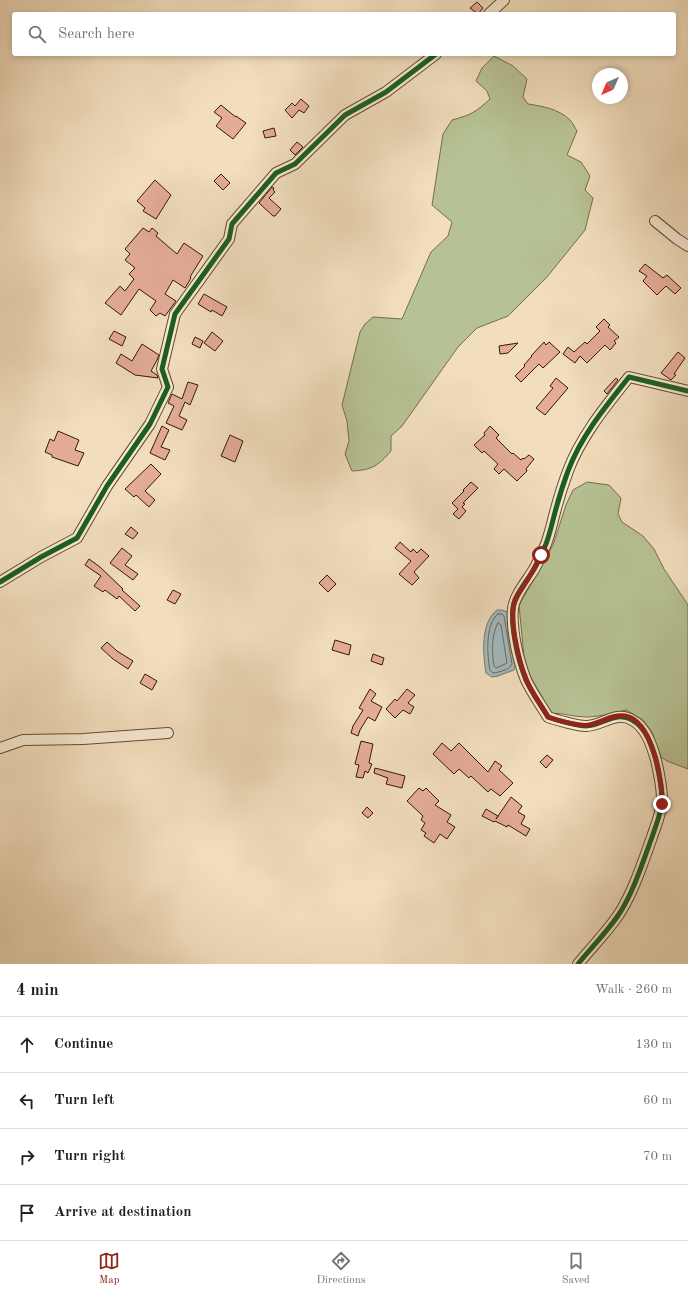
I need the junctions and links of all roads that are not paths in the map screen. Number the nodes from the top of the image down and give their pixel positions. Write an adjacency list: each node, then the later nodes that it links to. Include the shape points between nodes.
1 (504, 0): 2 (street)
2 (491, 12)
3 (433, 56): 7 (street, via 386,92 345,115 295,164 276,173 232,224 229,239 175,314 162,369 168,387 150,424 107,486 77,538)
4 (655, 221): 5 (street)
5 (688, 246)
6 (688, 391): 10 (street, via 629,377 592,425 577,452 560,492 547,542 515,600 513,623 519,657 526,680 548,717 587,726 625,716 634,720 650,740 659,774 661,810 635,883 617,917)
7 (0, 582)
8 (168, 732): 9 (street, via 84,739 23,740)
9 (0, 748)
10 (578, 964)

